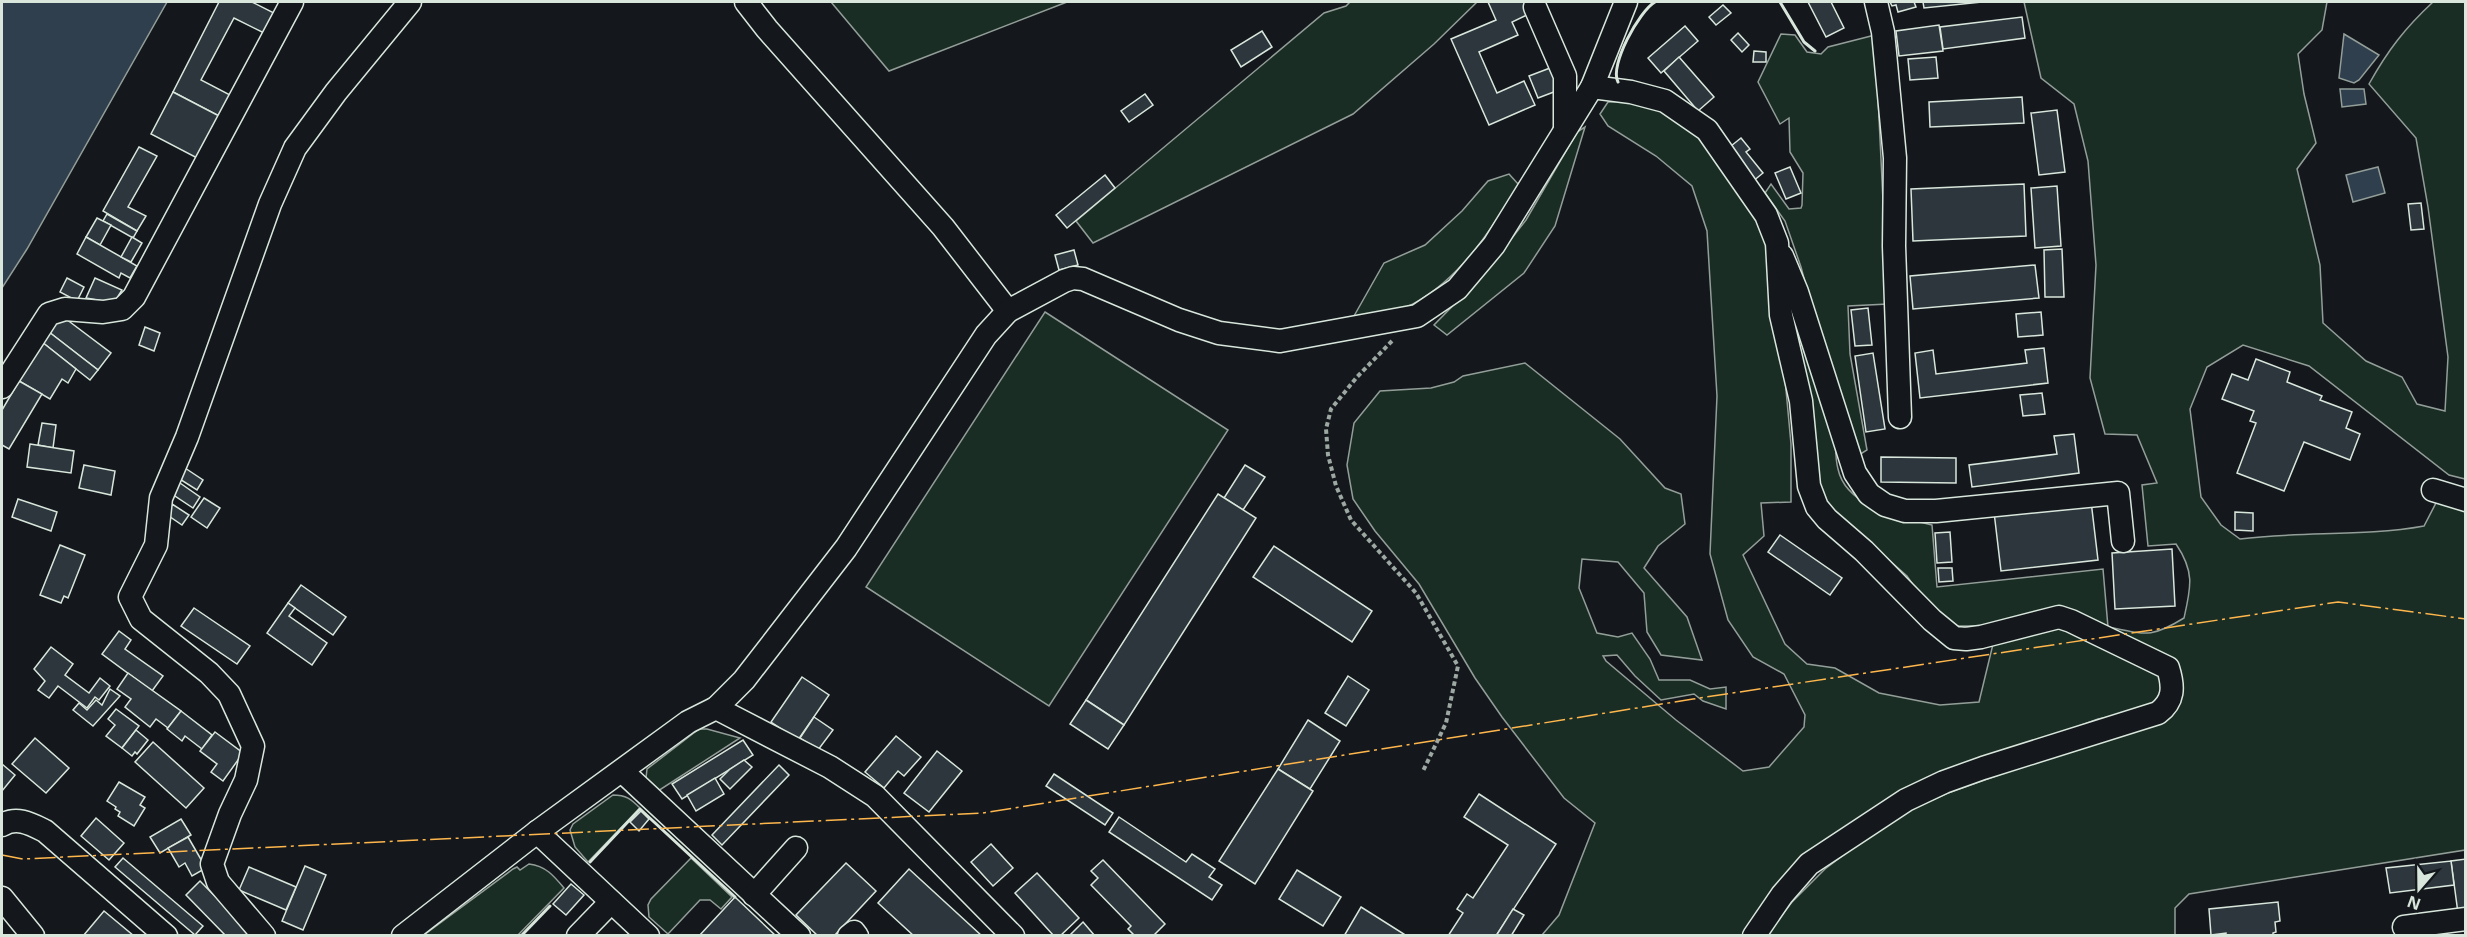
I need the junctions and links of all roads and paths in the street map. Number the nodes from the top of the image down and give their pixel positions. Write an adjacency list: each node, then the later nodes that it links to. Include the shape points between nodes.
1 (292, 2): 12 (street, via 134,297 123,309 65,309 49,314)
2 (410, 2): 30 (street, via 295,148 270,204 161,498 156,545 130,597 141,619 209,673 229,694 253,746 246,780 212,864 218,882)
3 (746, 2): 10 (street, via 878,150)
4 (1626, 2): 7 (street)
5 (1876, 2): 13 (street, via 1883,32 1894,158)
6 (1535, 6): 8 (street, via 1565,76)
7 (1592, 87): 8 (street); 9 (street, via 1665,101 1707,130 1766,215)
8 (1565, 128): 10 (street, via 1494,245 1457,289 1417,316 1280,341 1219,333 1073,278)
9 (1777, 243): 16 (street, via 1797,292 1855,473 1869,494 1885,505 1905,511 1936,511 2118,493); 38 (street, via 1780,315 1801,401 1811,496 1822,513 1954,638 1981,637 2059,617 2168,668 2172,695 2167,706 2158,712 1983,768 1906,800 1809,864)
10 (1008, 311): 17 (street, via 986,335 846,548 744,680)
11 (1395, 339): 19 (path, via 1331,410 1326,429 1336,486 1351,520 1416,593 1458,666 1446,723)
12 (2, 387)
13 (1900, 417)
14 (2433, 490): 15 (street)
15 (2466, 500)
16 (2123, 541)
17 (716, 708): 18 (street, via 688,722); 37 (street, via 875,796)
18 (622, 771): 21 (street); 23 (street)
19 (1423, 771)
20 (2, 825): 29 (street, via 24,821 45,831)
21 (537, 832): 25 (street); 31 (street)
22 (796, 848): 23 (street)
23 (754, 895): 34 (street)
24 (2, 898): 28 (street)
25 (611, 902): 32 (street); 33 (street)
26 (2466, 920): 27 (street)
27 (2404, 927)
28 (33, 936)
29 (166, 936)
30 (264, 936)
31 (403, 936)
32 (578, 936)
33 (648, 936)
34 (799, 936)
35 (849, 936): 36 (street, via 854,932)
36 (857, 936)
37 (1013, 936)
38 (1755, 936)

